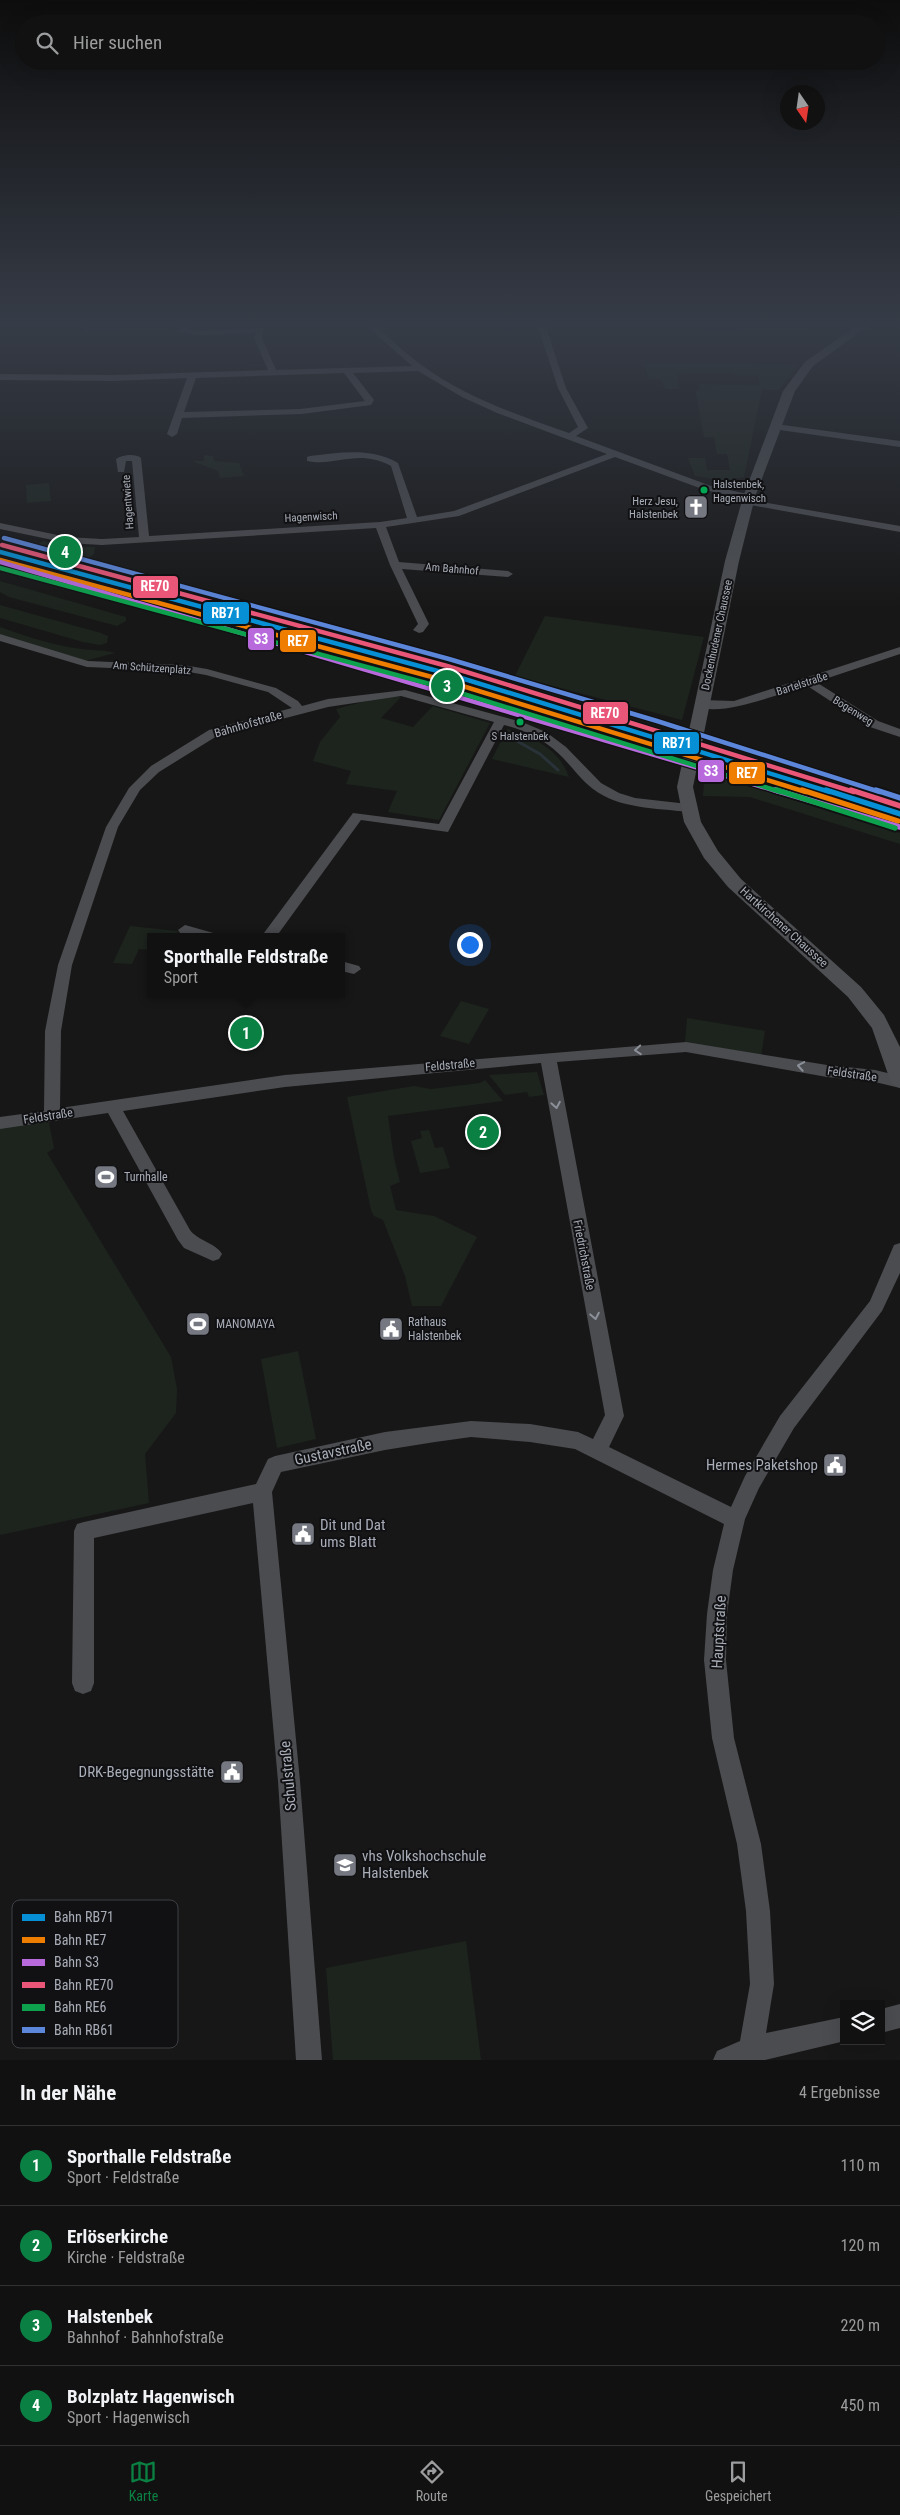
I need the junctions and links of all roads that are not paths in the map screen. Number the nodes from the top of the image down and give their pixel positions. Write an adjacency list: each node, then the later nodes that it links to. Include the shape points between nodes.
1 (179, 417): 6 (street)
2 (515, 417): 7 (street)
3 (577, 417): 7 (street, via 583,428)
4 (780, 417): 5 (main road, Dockenhudener Chaussee)
5 (776, 427): 8 (street); 12 (main road, Dockenhudener Chaussee)
6 (172, 434)
7 (569, 437): 9 (street)
8 (900, 444)
9 (614, 454): 12 (street, via 724,493); 13 (street, Hagenwisch, via 456,514)
10 (310, 459): 13 (street, via 356,455 389,461 395,465)
11 (121, 470): 17 (street, Hagentwiete, via 121,459 136,458)
12 (750, 496): 16 (street); 24 (main road, Dockenhudener Chaussee, via 732,561)
13 (413, 521): 14 (street, Hagenwisch)
14 (380, 525): 17 (street, Hagenwisch); 18 (street)
15 (0, 526): 17 (street, Hagenwisch, via 67,540)
16 (900, 528)
17 (144, 540)
18 (395, 565): 19 (street, Am Bahnhof); 20 (street, via 424,624)
19 (508, 574)
20 (419, 630)
21 (0, 637): 25 (street, Am Schützenplatz, via 87,664 207,672 272,690 294,703)
22 (900, 650): 23 (street, Bartelstraße)
23 (809, 682): 24 (street, Bartelstraße, via 735,705); 27 (street, Bogenweg, via 874,724)
24 (702, 704): 28 (main road, Dockenhudener Chaussee)
25 (299, 710): 26 (street, Bahnhofstraße, via 400,692); 36 (street, Bahnhofstraße, via 213,734 155,769 127,799 108,837 65,965 53,1031)
26 (501, 720): 29 (street, Bahnhofstraße, via 552,741 597,786 615,796 633,802); 32 (street, via 443,828 358,816)
27 (900, 733)
28 (688, 768): 29 (main road, Hartkirchener Chaussee, via 685,787)
29 (688, 808): 34 (main road, Hartkirchener Chaussee, via 701,840 725,872 871,1012 888,1040)
30 (185, 930): 31 (street)
31 (197, 933)
32 (271, 933)
33 (548, 1057): 34 (street, Feldstraße, one-way to 33, via 686,1047); 35 (street, Feldstraße, via 285,1081); 40 (street, Friedrichstraße, one-way to 40, via 615,1416)
34 (895, 1080)
35 (112, 1106): 36 (street, Feldstraße); 39 (street, via 184,1235 190,1243)
36 (52, 1116): 37 (street, Feldstraße)
37 (0, 1123)
38 (900, 1250): 42 (street, Hauptstraße, via 876,1306 786,1422)
39 (213, 1254)
40 (596, 1450): 41 (street, Gustavstraße, via 578,1441 530,1432 471,1429 412,1436 274,1464); 42 (street, Gustavstraße)
41 (262, 1492): 43 (street, via 84,1531); 48 (street, Schulstraße, via 289,1781)
42 (734, 1519): 47 (street, Hauptstraße, via 717,1614 715,1660 723,1738 748,1844 758,1911 762,1984)
43 (83, 1682)
44 (900, 2016): 45 (street)
45 (885, 2020)
46 (840, 2030): 47 (street)
47 (752, 2054): 49 (street)
48 (310, 2060)
49 (726, 2060)

